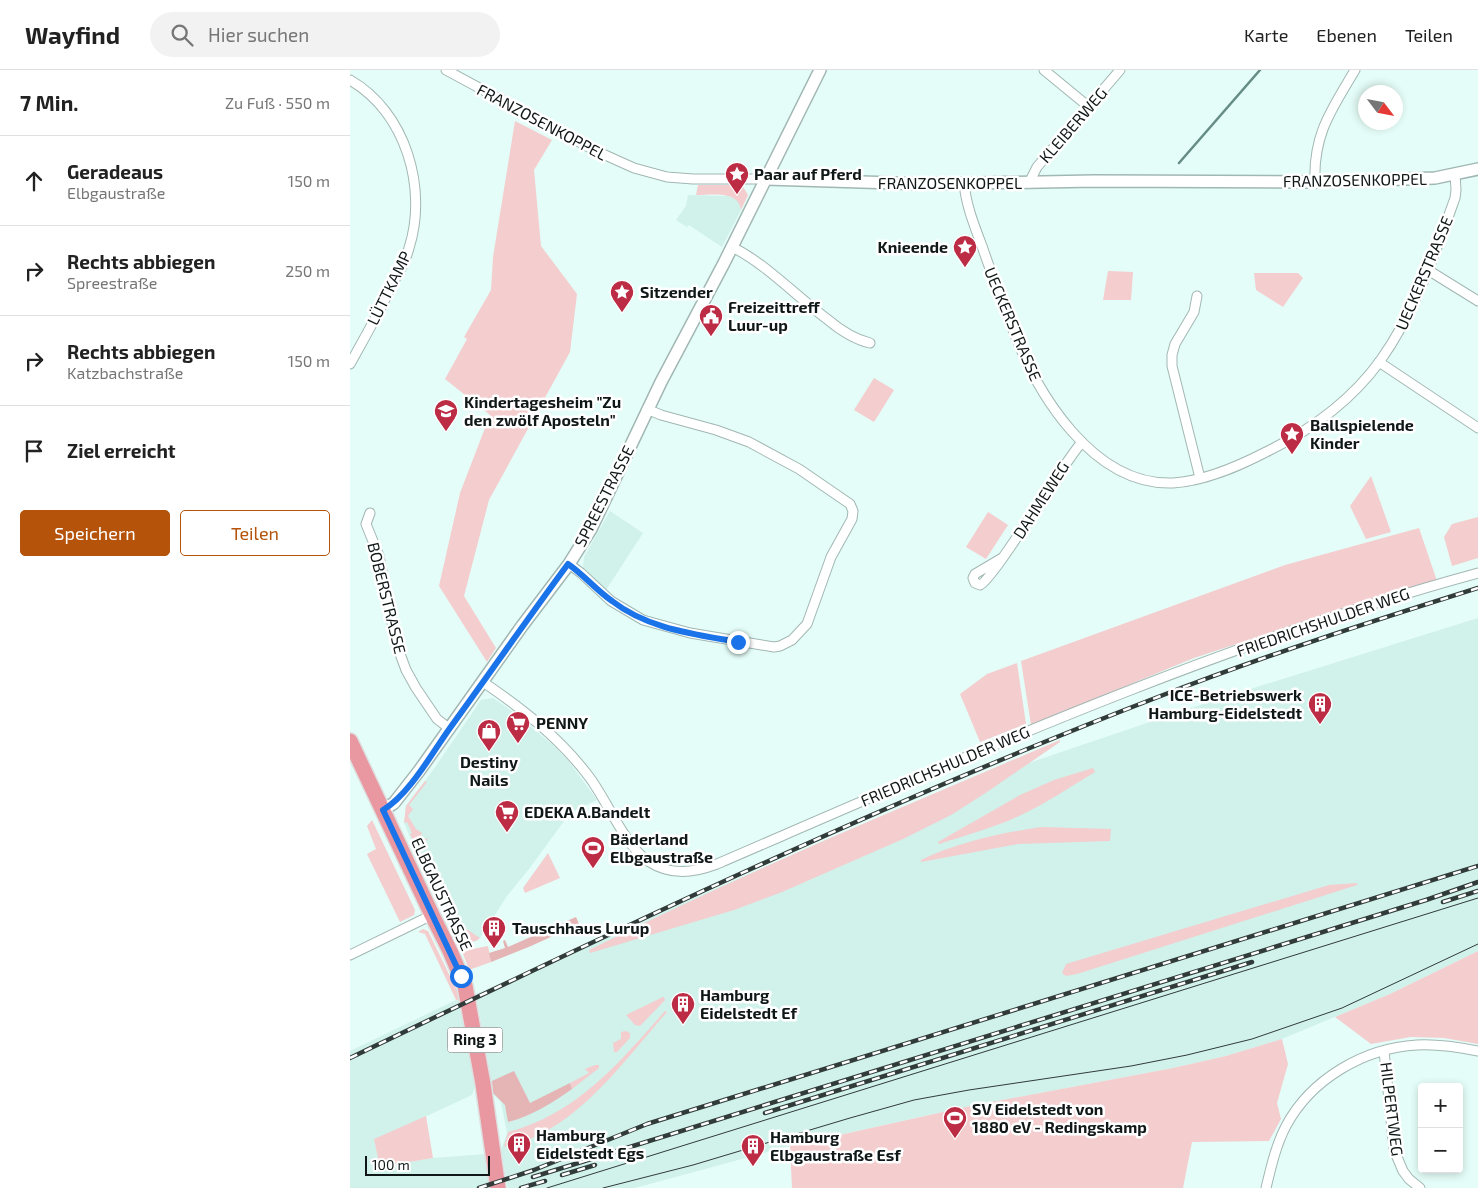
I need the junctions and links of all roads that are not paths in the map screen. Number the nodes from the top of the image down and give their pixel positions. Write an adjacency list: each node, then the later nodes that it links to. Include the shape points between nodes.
1 (446, 70): 10 (street, FRANZOSENKOPPEL, via 594,150 634,168 667,176)
2 (820, 70): 10 (street, SPREESTRASSE)
3 (1044, 70): 7 (street)
4 (1120, 70): 7 (street, KLEIBERWEG)
5 (1355, 70): 11 (street, via 1325,122 1316,150)
6 (350, 80): 19 (street, LÜTTKAMP, via 375,99 395,125 405,147 416,198 409,250 386,299)
7 (1089, 107): 13 (street, KLEIBERWEG, via 1037,167)
8 (1478, 169): 9 (street, FRANZOSENKOPPEL)
9 (1455, 174): 11 (street, FRANZOSENKOPPEL, via 1405,180); 15 (street, UECKERSTRASSE, via 1455,198)
10 (766, 179): 12 (street, FRANZOSENKOPPEL); 14 (street, SPREESTRASSE)
11 (1315, 182): 13 (street, FRANZOSENKOPPEL)
12 (964, 183): 13 (street, FRANZOSENKOPPEL); 23 (street, UECKERSTRASSE, via 972,221 1023,355 1047,399)
13 (1029, 183)
14 (732, 247): 18 (street, via 840,329); 21 (street, SPREESTRASSE)
15 (1428, 270): 17 (street); 20 (street, UECKERSTRASSE, via 1407,318)
16 (1197, 296): 24 (street, via 1194,312 1175,344 1172,366)
17 (1478, 301)
18 (870, 344)
19 (351, 359)
20 (1379, 362): 22 (street); 24 (street, UECKERSTRASSE, via 1334,408 1294,438 1259,456)
21 (647, 409): 27 (street, SPREESTRASSE, via 591,529); 27 (street, via 749,442 850,504 852,519 831,557 806,624 792,640 774,647 664,627 622,609)
22 (1478, 428)
23 (1082, 442): 24 (street, UECKERSTRASSE, via 1115,467 1141,478 1172,483); 26 (street, DAHMEWEG)
24 (1200, 478)
25 (370, 513): 30 (street, BOBERSTRASSE, via 366,524 381,565 396,643 406,670 436,719)
26 (1002, 558)
27 (568, 564): 29 (street, SPREESTRASSE)
28 (1478, 573): 29 (street, FRIEDRICHSHULDER WEG, via 1306,625 1189,669 1030,730 694,871 668,870 638,853 598,788 574,757 539,724)
29 (483, 682): 30 (street, SPREESTRASSE)
30 (450, 729): 32 (street, SPREESTRASSE, via 400,796)
31 (350, 741): 32 (main road, ELBGAUSTRASSE / Ring 3)
32 (383, 810): 33 (main road, ELBGAUSTRASSE / Ring 3)
33 (432, 915): 34 (street); 37 (main road, ELBGAUSTRASSE / Ring 3, via 468,995)
34 (350, 955)
35 (1384, 1051): 36 (street, via 1427,1045); 38 (street, via 1332,1074 1306,1098 1286,1126 1274,1155); 39 (street, HILPERTWEG, via 1394,1150 1403,1171)
36 (1478, 1051)
37 (498, 1188)
38 (1266, 1188)
39 (1420, 1188)

